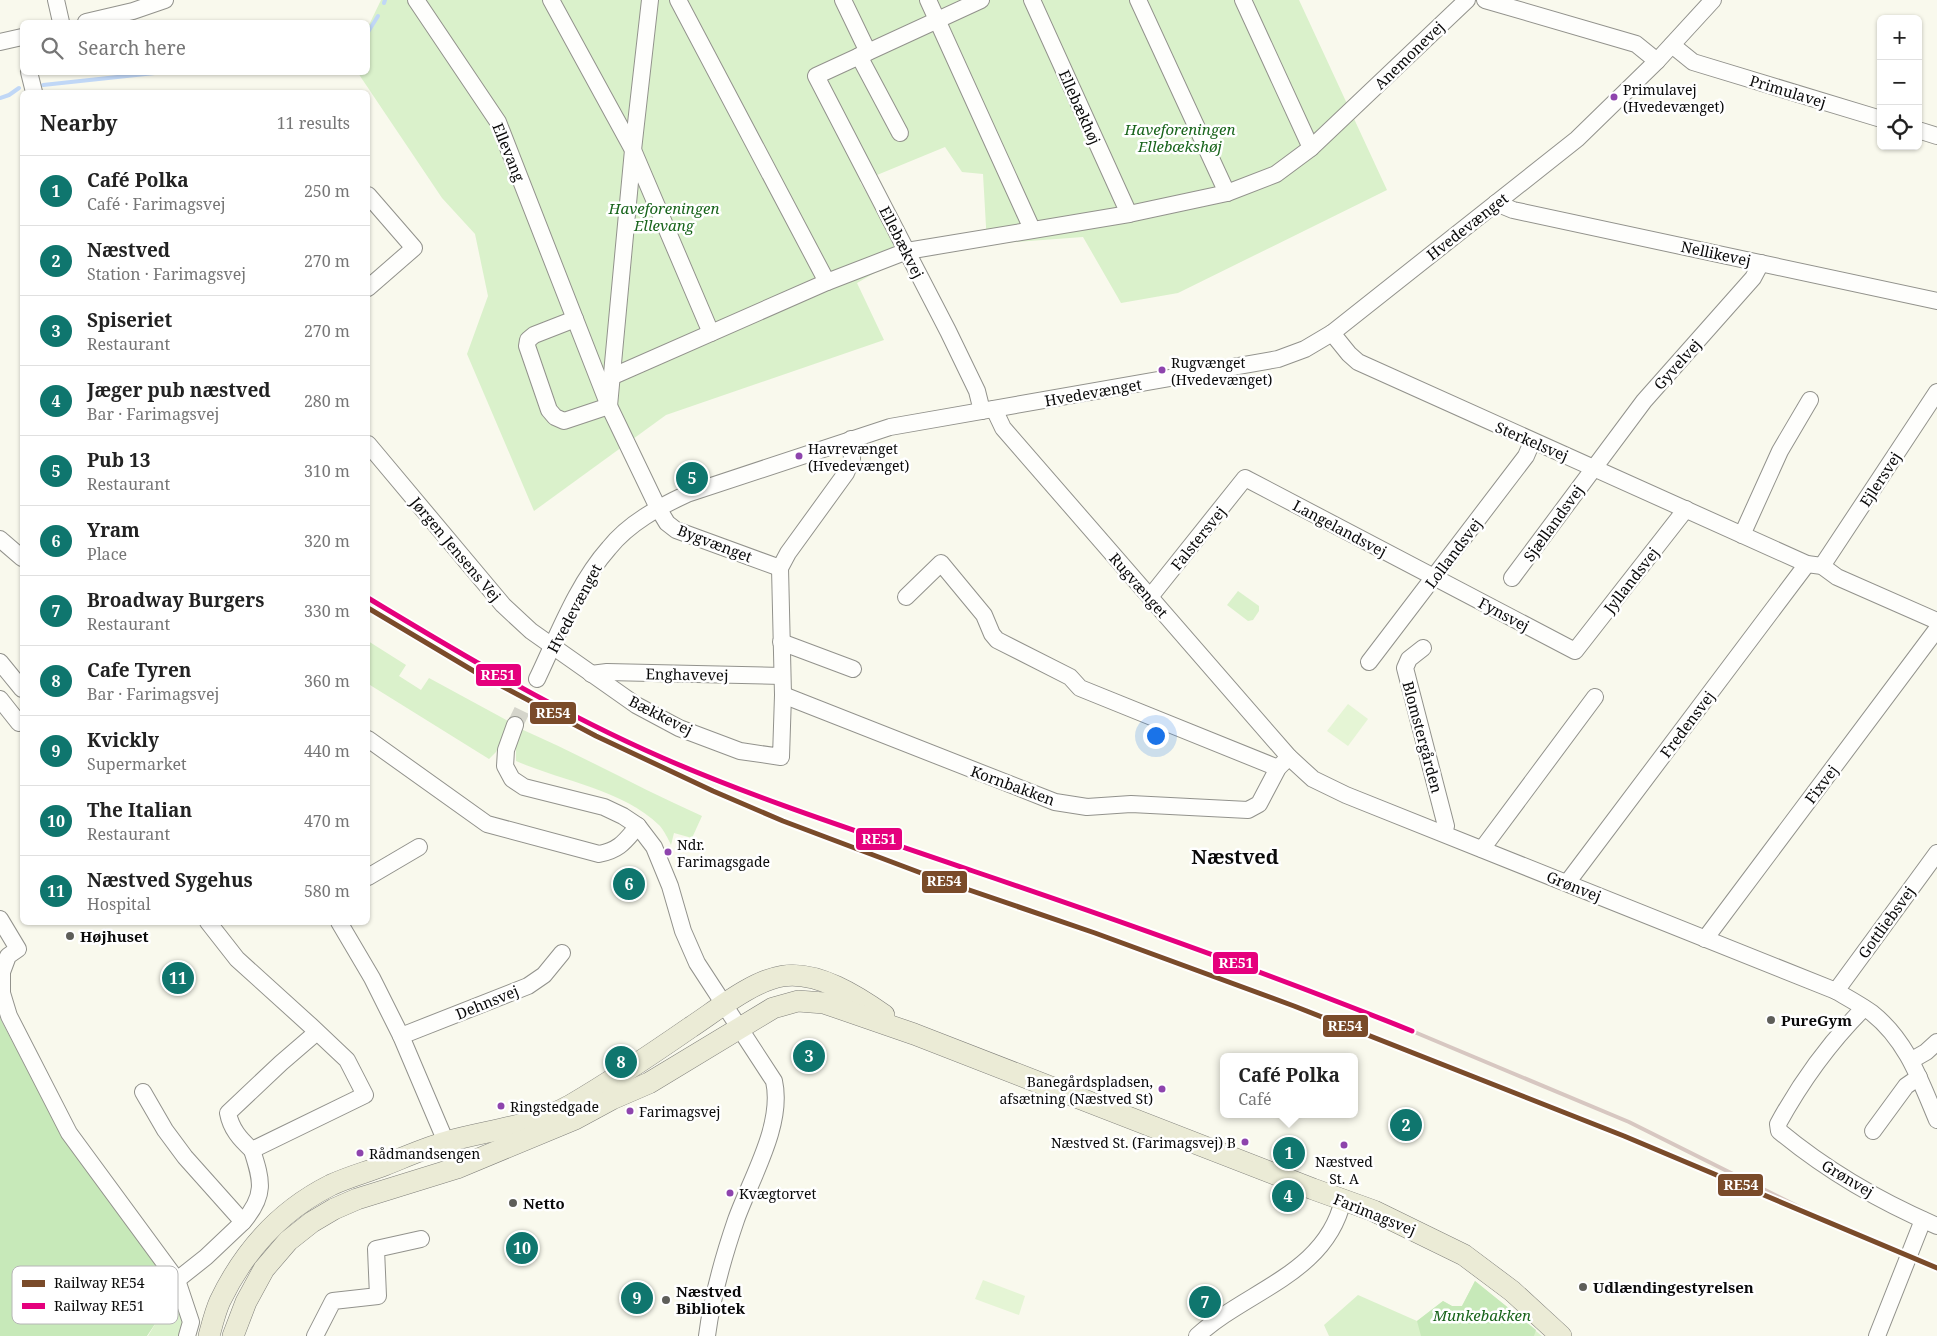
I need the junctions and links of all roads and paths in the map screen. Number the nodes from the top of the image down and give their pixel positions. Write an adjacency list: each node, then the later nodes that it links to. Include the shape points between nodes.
1 (56, 0): 16 (street)
2 (165, 0): 17 (street)
3 (416, 0): 42 (street, Ellevang, via 498,122)
4 (552, 0): 31 (street)
5 (650, 0): 31 (street)
6 (678, 0): 39 (street)
7 (843, 0): 22 (street)
8 (928, 0): 18 (street)
9 (981, 0): 18 (street)
10 (1032, 0): 35 (street, Ellebækhøj)
11 (1138, 0): 32 (street)
12 (1243, 0): 30 (street)
13 (1467, 0): 30 (street, Anemonevej)
14 (1485, 0): 23 (street, via 1636,44)
15 (1713, 0): 21 (street, Hvedevænget)
16 (61, 20)
17 (95, 20)
18 (937, 20): 22 (street); 36 (street)
19 (20, 38): 20 (street)
20 (0, 42)
21 (1672, 45): 23 (street, Hvedevænget); 26 (street, Primulavej, via 1693,62)
22 (864, 54): 28 (street); 37 (street, Ellebækvej, via 816,76)
23 (1657, 61): 34 (street, Hvedevænget, via 1577,139)
24 (30, 75): 25 (street)
25 (34, 90)
26 (1877, 118)
27 (1922, 131): 29 (street)
28 (900, 133)
29 (1937, 136)
30 (1311, 148): 32 (street, via 1276,174)
31 (633, 150): 44 (street); 45 (street)
32 (1226, 193): 35 (street)
33 (370, 197): 40 (street, via 414,248)
34 (1496, 203): 38 (street, Nellikevej, via 1513,210); 43 (street, Hvedevænget)
35 (1128, 214): 36 (street)
36 (1032, 229): 37 (street)
37 (907, 251): 39 (street); 49 (street, Ellebækvej)
38 (1761, 262): 41 (street, Nellikevej); 53 (street, Gyvelvej, via 1753,278 1644,401)
39 (828, 282): 44 (street)
40 (370, 286)
41 (1937, 301)
42 (575, 319): 48 (street, Ellevang); 48 (street, via 528,340 527,346 549,410 564,421)
43 (1332, 332): 49 (street, Hvedevænget, via 1305,349 1278,359); 51 (street, Sterkelsvej, via 1358,362)
44 (712, 333): 45 (street)
45 (612, 377): 48 (street)
46 (1937, 392): 60 (street, Ejlersvej)
47 (1810, 400): 57 (street, via 1780,450)
48 (609, 406): 55 (street, Ellevang)
49 (988, 410): 50 (street, Hvedevænget, via 890,427); 65 (street, Rugvænget)
50 (851, 439): 55 (street, Hvedevænget, via 687,494); 61 (street, via 852,459 846,473)
51 (1532, 442): 53 (street, Sterkelsvej); 62 (street, Lollandsvej, via 1526,456)
52 (370, 446): 69 (street, Jørgen Jensens Vej, via 503,605)
53 (1594, 467): 56 (street, Sterkelsvej); 63 (street, Sjællandsvej)
54 (1245, 478): 62 (street, Langelandsvej); 65 (street, Falstersvej)
55 (658, 508): 61 (street, Bygvænget, via 667,523 676,530); 69 (street, Hvedevænget, via 610,546 588,574)
56 (1686, 509): 57 (street, Sterkelsvej); 71 (street, Jyllandsvej)
57 (1742, 535): 60 (street, Sterkelsvej)
58 (0, 539): 59 (street)
59 (20, 556)
60 (1815, 565): 66 (street, Sterkelsvej); 92 (street, Fredensvej)
61 (780, 568): 68 (street)
62 (1434, 577): 71 (street, Fynsvej); 73 (street, Lollandsvej)
63 (1512, 578)
64 (906, 597): 85 (street, via 941,563 984,615 997,640 1070,677 1080,688)
65 (1150, 597): 85 (street, Rugvænget)
66 (1937, 621)
67 (1937, 629): 96 (street, Fixvej)
68 (782, 642): 74 (street); 76 (street)
69 (552, 647): 75 (street, Bækkevej); 77 (street, Hvedevænget)
70 (1423, 648): 87 (street, Blomstergården, via 1409,659 1405,668 1446,826)
71 (1575, 651)
72 (0, 662): 78 (street)
73 (1369, 662)
74 (853, 669)
75 (591, 674): 76 (street, Enghavevej); 79 (street, Bækkevej, via 636,705 679,728 740,751 781,757)
76 (782, 676): 79 (street)
77 (537, 679)
78 (20, 687)
79 (783, 696): 85 (street, Kornbakken, via 1055,802 1087,807 1131,804 1248,810 1259,804)
80 (1595, 697): 89 (street)
81 (0, 699): 82 (street)
82 (20, 722)
83 (515, 725): 86 (street, via 506,750 506,766 512,779 524,787 604,807)
84 (370, 740): 86 (street, via 487,824 599,854 619,847)
85 (1284, 762): 87 (street, Grønvej, via 1346,795)
86 (638, 826): 100 (street, via 654,847 697,963)
87 (1442, 833): 89 (street, Grønvej)
88 (419, 847): 91 (street)
89 (1482, 849): 92 (street, Grønvej)
90 (1937, 853): 98 (street, Gottliebsvej)
91 (370, 876)
92 (1567, 883): 96 (street, Grønvej)
93 (0, 919): 120 (street, via 18,948 8,956 2,972 2,993 9,1016 70,1133)
94 (210, 925): 103 (street, via 237,959)
95 (341, 925): 105 (street)
96 (1705, 939): 98 (street, Grønvej)
97 (562, 953): 105 (street, Dehnsvej, via 544,975 528,986)
98 (1836, 991): 101 (street, Grønvej)
99 (860, 1000): 100 (main road, Farimagsvej, via 806,976 784,976 764,981); 102 (main road, via 809,990 781,990 753,1004 746,1011); 104 (main road, Farimagsvej)
100 (724, 1005): 102 (street); 110 (main road, via 722,1019 712,1033 624,1088); 113 (main road, Farimagsvej, via 611,1082 568,1106 529,1123)
101 (1864, 1008): 107 (street, Grønvej, via 1886,1026); 118 (street, Grønvej, via 1821,1057 1778,1124 1779,1131 1855,1184)
102 (739, 1029): 104 (main road, Farimagsvej, via 773,1008 798,1000 824,1003); 110 (main road, Farimagsvej, via 649,1083); 127 (street, via 774,1081 775,1109 769,1137 731,1235 714,1294)
103 (317, 1032): 114 (street, via 228,1112 229,1122 237,1136); 114 (street, via 347,1060 365,1095)
104 (914, 1034): 116 (main road, Farimagsvej)
105 (401, 1036): 113 (street)
106 (1937, 1042): 107 (street)
107 (1912, 1060): 108 (street, Grønvej)
108 (1919, 1077): 111 (street, Grønvej); 112 (street, via 1906,1086)
109 (143, 1092): 117 (street, via 185,1157)
110 (612, 1099): 115 (main road, Farimagsvej, via 575,1119)
111 (1937, 1120)
112 (1873, 1131)
113 (445, 1142): 115 (street); 124 (main road, Farimagsvej, via 332,1185 299,1205 267,1231 240,1263 219,1303)
114 (252, 1150): 117 (street, via 261,1190 256,1204)
115 (457, 1168): 125 (main road, Farimagsvej, via 357,1199 312,1222 288,1241 264,1269)
116 (1343, 1200): 128 (street, via 1331,1232 1318,1249 1286,1277 1209,1325); 129 (main road, Farimagsvej, via 1374,1211 1464,1255 1512,1291)
117 (243, 1222): 121 (street)
118 (1927, 1225): 130 (street)
119 (421, 1239): 126 (street, via 376,1249 378,1296 333,1301)
120 (167, 1266)
121 (178, 1279)
122 (178, 1283): 123 (street, via 191,1322)
123 (187, 1336)
124 (208, 1336)
125 (233, 1336)
126 (315, 1336)
127 (707, 1336)
128 (1197, 1336)
129 (1561, 1336)
130 (1877, 1336)

